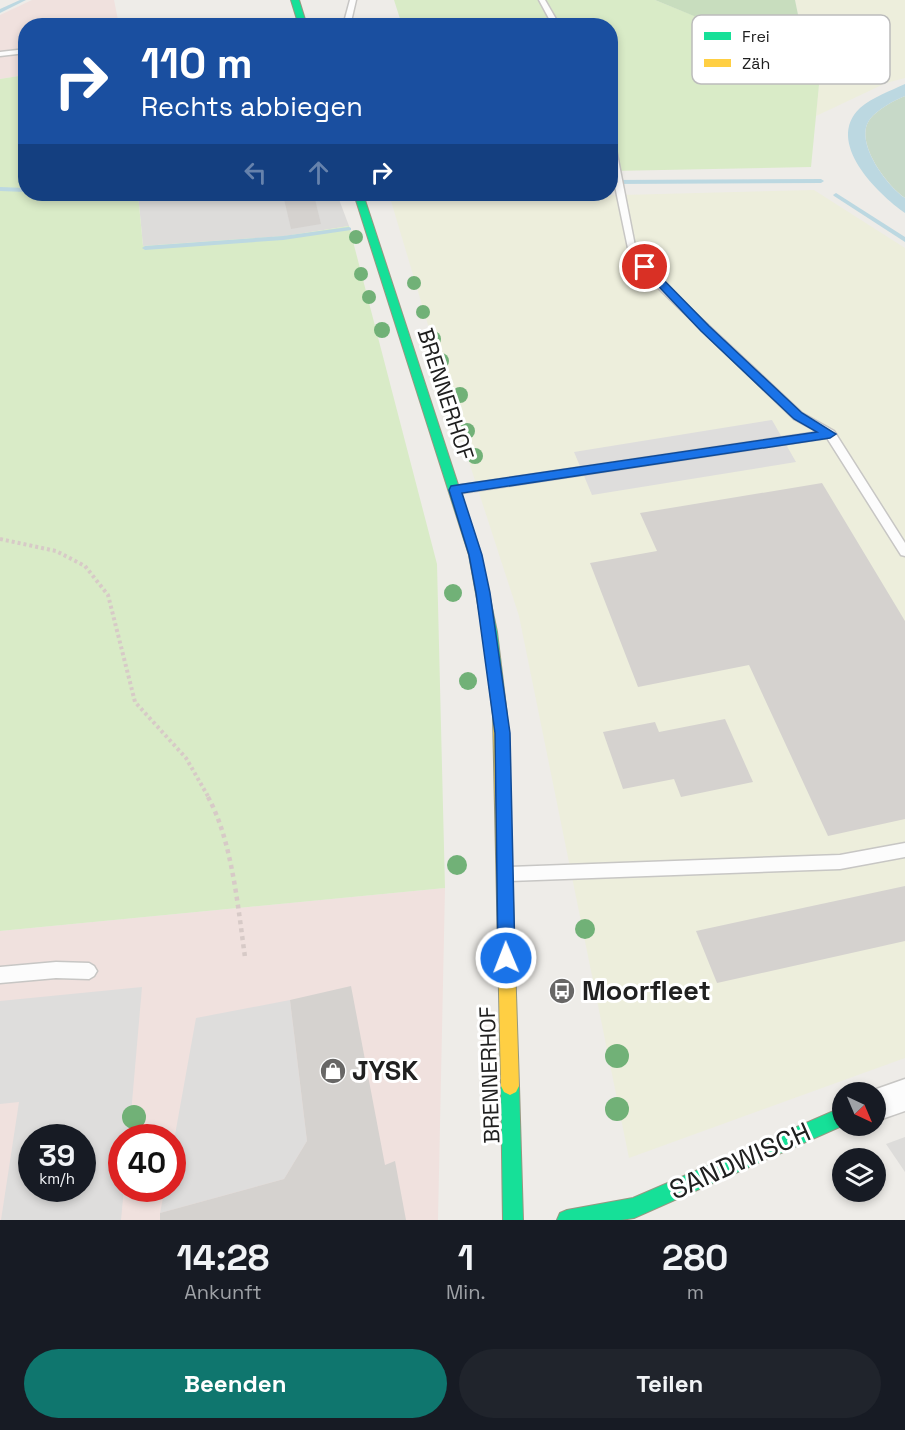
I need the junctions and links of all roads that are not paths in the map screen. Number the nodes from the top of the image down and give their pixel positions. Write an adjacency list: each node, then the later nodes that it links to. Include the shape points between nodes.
1 (295, 0): 4 (street)
2 (352, 0): 5 (lane)
3 (542, 0): 6 (lane)
4 (301, 18)
5 (349, 18)
6 (552, 18)
7 (18, 52): 8 (lane)
8 (0, 54)
9 (618, 180): 11 (lane, via 632,251 658,283 798,416)
10 (360, 201): 12 (street, BRENNERHOF)
11 (830, 434): 12 (lane); 13 (lane)
12 (455, 490): 15 (street, BRENNERHOF, via 475,555 490,632 502,733)
13 (905, 552)
14 (905, 850): 15 (lane, via 840,862)
15 (505, 874): 21 (street, BRENNERHOF)
16 (89, 971): 17 (lane)
17 (0, 975)
18 (905, 1095): 19 (street)
19 (886, 1102)
20 (832, 1121): 22 (street, SANDWISCH, via 634,1208)
21 (513, 1220)
22 (567, 1220)

